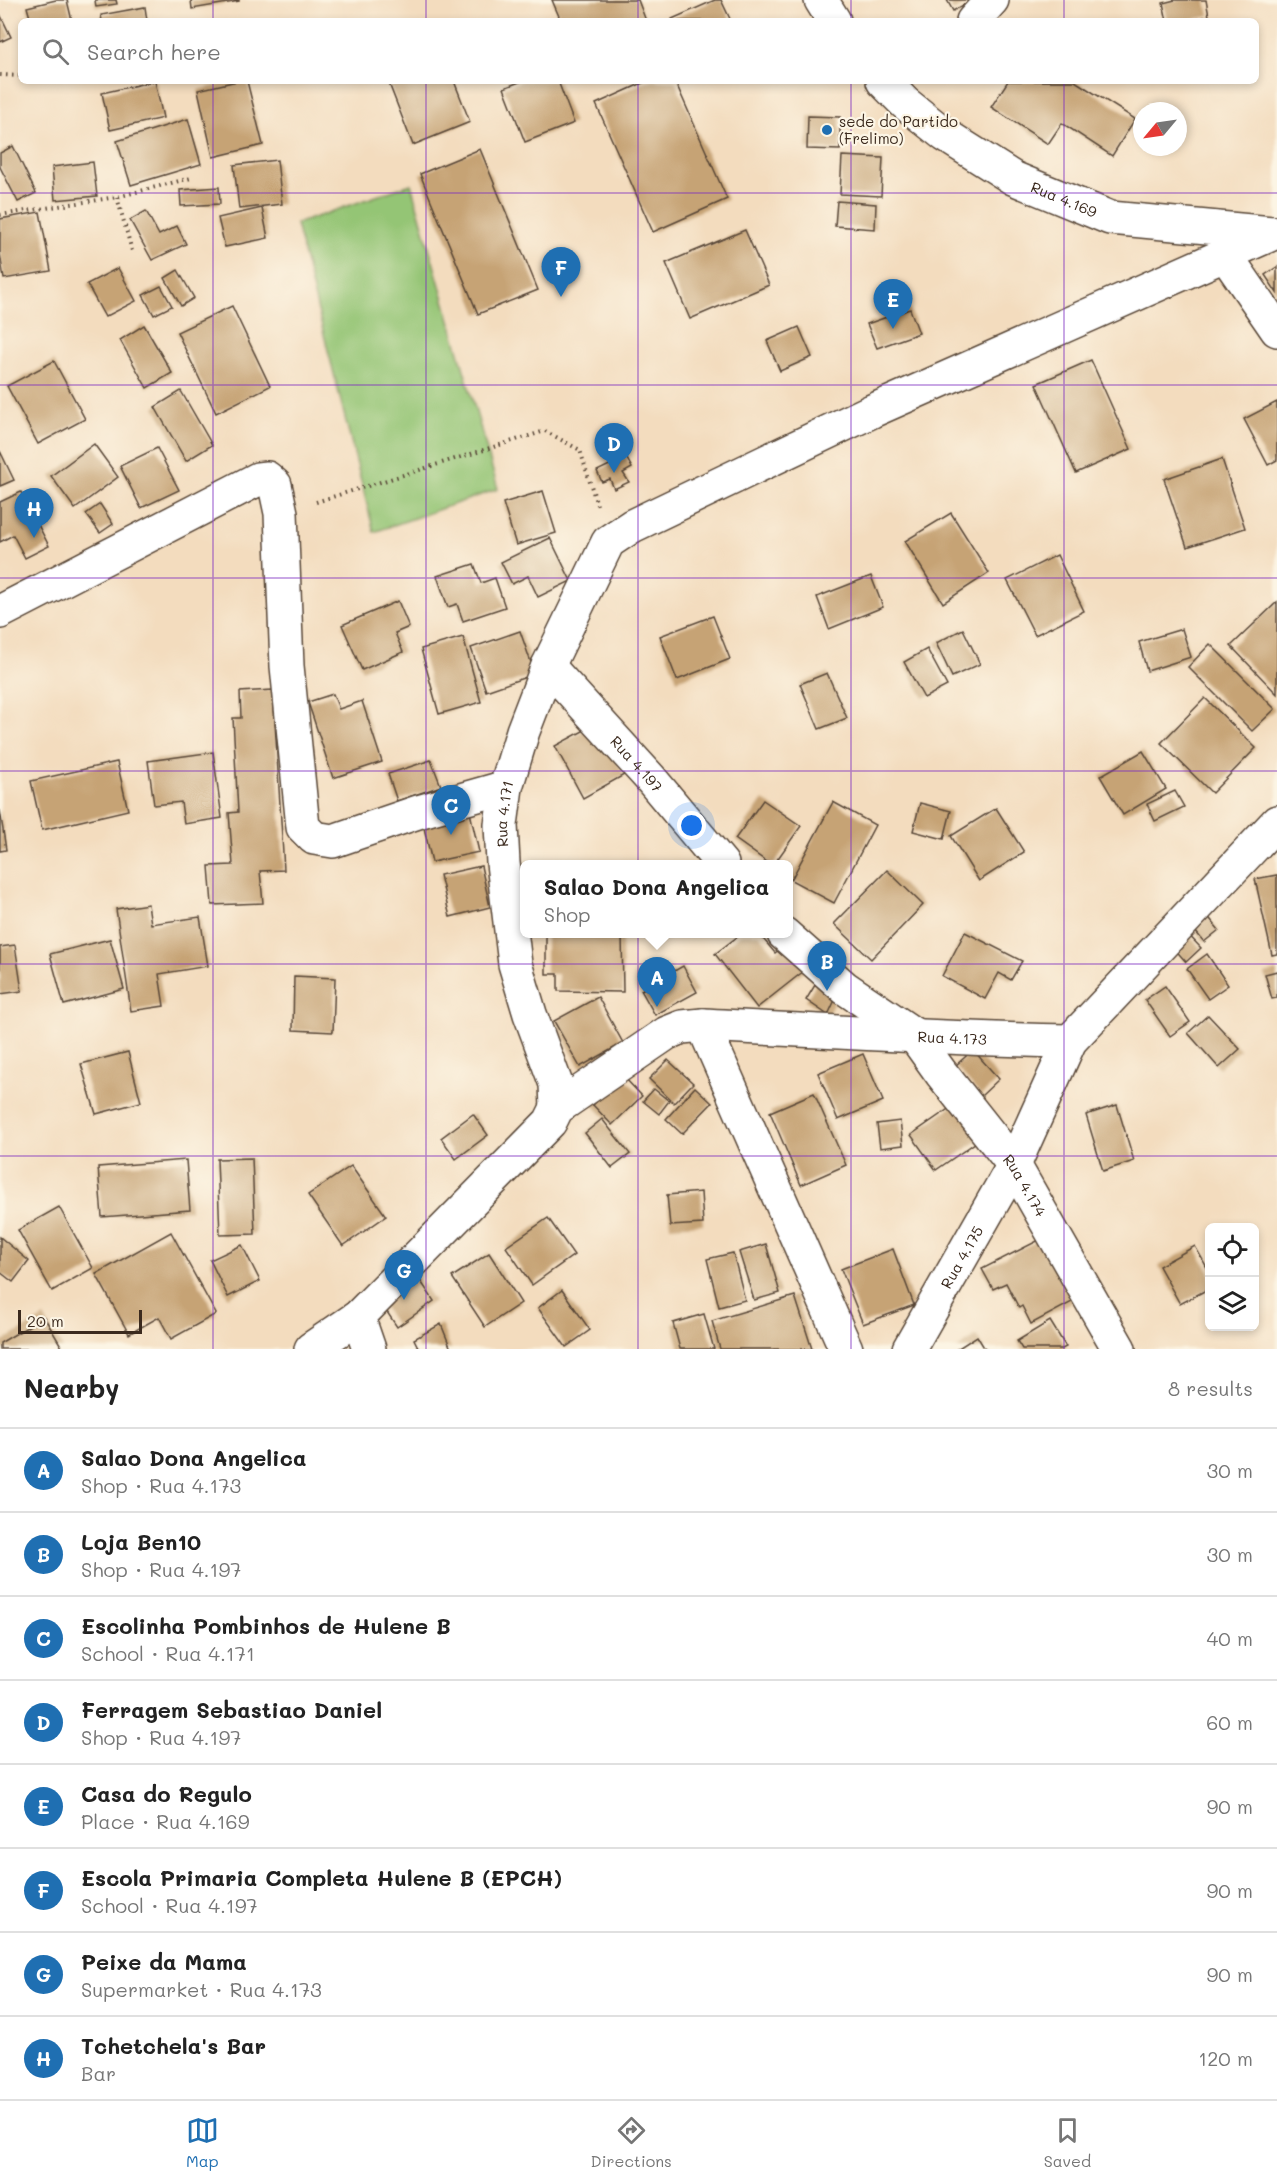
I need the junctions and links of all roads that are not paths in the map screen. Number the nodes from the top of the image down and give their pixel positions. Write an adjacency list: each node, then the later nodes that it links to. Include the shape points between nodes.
1 (821, 0): 3 (street)
2 (992, 0): 4 (street)
3 (832, 18)
4 (976, 18)
5 (904, 88): 6 (street, Rua 4.169, via 945,135 1013,178 1110,218)
6 (1276, 233): 7 (street)
7 (1226, 256): 8 (street); 10 (street, Rua 4.171, via 872,411 632,526 608,542)
8 (1277, 330)
9 (0, 612): 11 (street, via 258,479 267,478 275,485 281,513 287,666 303,827 314,838 333,841)
10 (548, 666): 11 (street, Rua 4.171); 13 (street, Rua 4.197)
11 (506, 787): 18 (street, Rua 4.171, via 501,825 515,964 556,1084)
12 (1277, 822): 17 (street)
13 (719, 860)
14 (790, 938): 16 (street, via 845,988)
15 (703, 1025): 16 (street, Rua 4.173); 18 (street, Rua 4.173, via 667,1033); 23 (street)
16 (913, 1034): 17 (street, Rua 4.173, via 968,1040); 19 (street, Rua 4.174)
17 (1070, 1041): 19 (street, Rua 4.175)
18 (557, 1108): 20 (street, via 550,1122)
19 (1014, 1165): 24 (street, Rua 4.175); 25 (street, Rua 4.174)
20 (358, 1317): 21 (street); 22 (street)
21 (311, 1349)
22 (369, 1349)
23 (846, 1349)
24 (909, 1349)
25 (1119, 1349)

